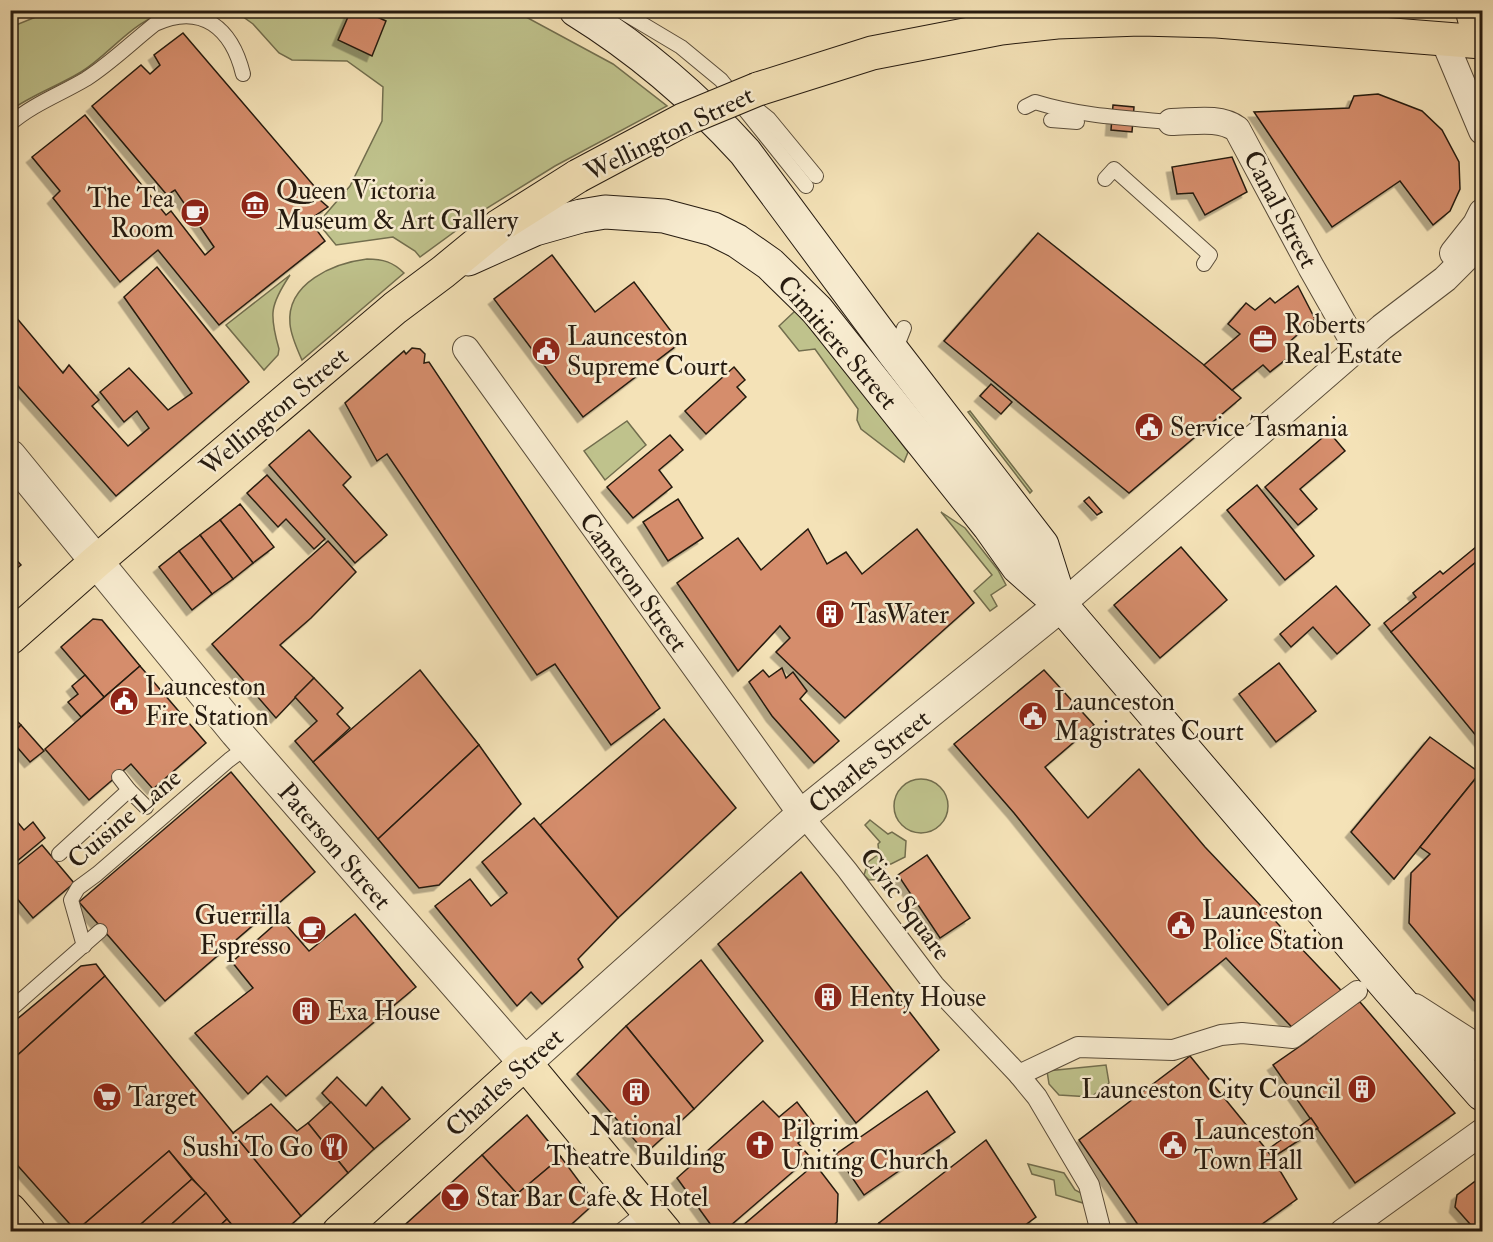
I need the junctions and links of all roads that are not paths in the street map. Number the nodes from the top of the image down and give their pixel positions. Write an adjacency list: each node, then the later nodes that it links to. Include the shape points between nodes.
1 (576, 10): 13 (main road, Cimitiere Street, via 660,70)
2 (619, 10): 7 (lane, via 681,47)
3 (1472, 10): 5 (highway)
4 (1439, 24): 5 (highway, Wellington Street); 12 (street); 20 (highway, Wellington Street, bridge, via 1140,19 1057,22 1001,28 872,52 758,89 694,116 578,176 499,226)
5 (1482, 44)
6 (243, 74): 11 (lane, via 238,53 225,33 209,21 193,16 165,19 101,69)
7 (720, 80): 9 (lane); 14 (lane, via 769,119)
8 (1063, 111): 10 (lane); 10 (lane, via 1047,123 1132,128); 10 (lane, via 1030,104 1143,113)
9 (750, 118): 13 (lane); 16 (lane)
10 (1171, 123): 22 (street, Canal Street, via 1219,121 1237,129)
11 (10, 124)
12 (1482, 131)
13 (745, 152): 26 (main road, Cimitiere Street, via 899,340 1042,545)
14 (816, 176)
15 (1105, 179): 19 (lane, via 1114,169 1210,255)
16 (806, 186)
17 (1482, 212): 21 (street, Charles Street)
18 (1482, 242): 21 (street, Charles Street, via 1445,279)
19 (1204, 264)
20 (443, 272): 25 (highway, Wellington Street, via 395,308); 26 (main road, Cimitiere Street, via 535,229 605,212 673,218 713,229 770,264 817,310 1018,567)
21 (1411, 304): 22 (street, Charles Street)
22 (1358, 348): 26 (street, Charles Street)
23 (466, 349): 32 (street, Cameron Street)
24 (10, 456): 25 (street, Paterson Street)
25 (97, 561): 27 (highway, Wellington Street); 28 (street, Paterson Street)
26 (1061, 605): 32 (street, Charles Street); 36 (main road, Cimitiere Street)
27 (10, 638)
28 (248, 746): 35 (lane, Cuisine Lane, via 78,888 71,900); 40 (street, Paterson Street)
29 (119, 777): 30 (lane)
30 (129, 790): 31 (lane); 33 (lane)
31 (147, 807)
32 (802, 815): 40 (street, Charles Street); 41 (street, Civic Square, via 934,985)
33 (59, 854)
34 (100, 931): 35 (lane)
35 (84, 946): 38 (lane)
36 (1390, 990): 39 (street); 42 (main road, Cimitiere Street)
37 (1357, 991): 41 (street, via 1293,1038 1242,1033 1221,1035 1173,1050 1078,1047)
38 (10, 1010)
39 (1482, 1050)
40 (525, 1063): 44 (highway, Paterson Street); 45 (highway, Charles Street)
41 (1020, 1075): 47 (street, Civic Square, via 1089,1185)
42 (1482, 1094)
43 (1482, 1132): 48 (street)
44 (656, 1221): 46 (lane)
45 (339, 1232)
46 (619, 1232)
47 (1101, 1232)
48 (1343, 1232)

